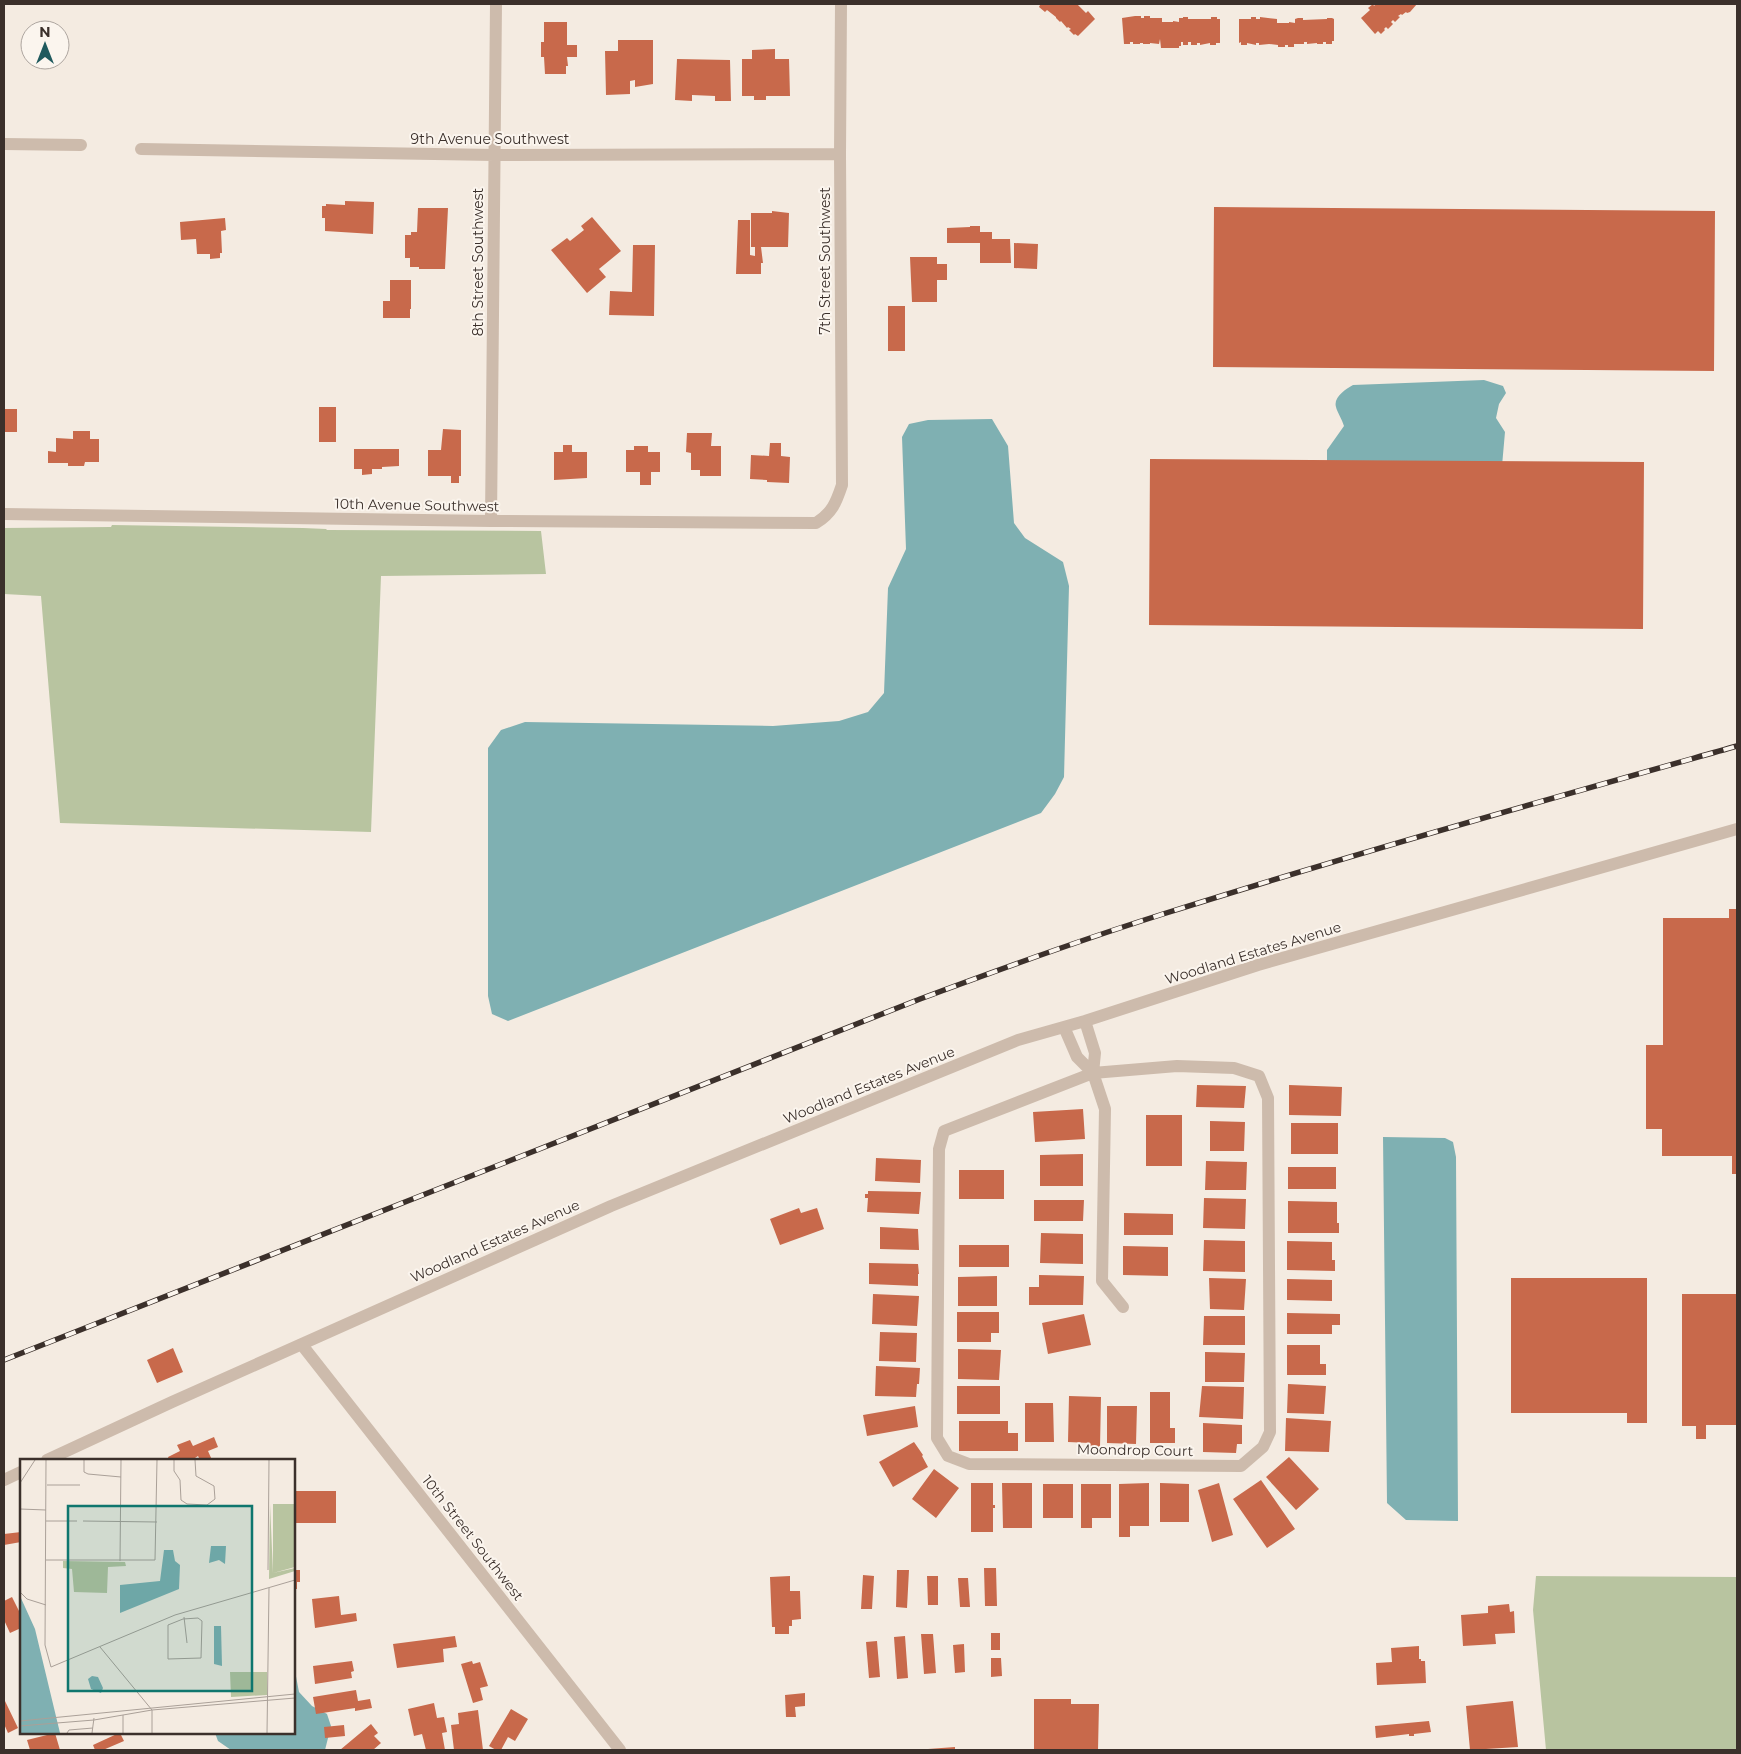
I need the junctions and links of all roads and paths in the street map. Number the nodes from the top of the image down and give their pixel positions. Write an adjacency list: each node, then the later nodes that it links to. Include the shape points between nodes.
1 (496, 4): 7 (street, 8th Street Southwest)
2 (840, 4): 6 (street, 7th Street Southwest)
3 (4, 144): 4 (street)
4 (81, 145)
5 (140, 150): 7 (street, 9th Avenue Southwest)
6 (840, 154): 7 (street, 9th Avenue Southwest); 9 (street, 7th Street Southwest, via 842,485)
7 (494, 155): 10 (street, 8th Street Southwest)
8 (4, 514): 10 (street, 10th Avenue Southwest)
9 (828, 515): 10 (street, 10th Avenue Southwest, via 816,523)
10 (492, 521)
11 (1737, 829): 12 (street, Woodland Estates Avenue, via 1258,965)
12 (1085, 1021): 13 (street, Woodland Estates Avenue); 14 (street, via 1095,1053)
13 (1064, 1027): 14 (street, via 1076,1057); 16 (street, Woodland Estates Avenue, via 1018,1040 611,1206)
14 (1093, 1073): 14 (street, Moondrop Court, via 1177,1066 1234,1068 1259,1076 1268,1098 1270,1432 1262,1446 1241,1466 969,1464 948,1456 937,1438 939,1149 944,1131); 15 (street, via 1105,1109 1102,1281)
15 (1123, 1307)
16 (302, 1344): 17 (street, Woodland Estates Avenue); 20 (street, 10th Street Southwest)
17 (49, 1459)
18 (20, 1472): 19 (street)
19 (4, 1480)
20 (620, 1750)

